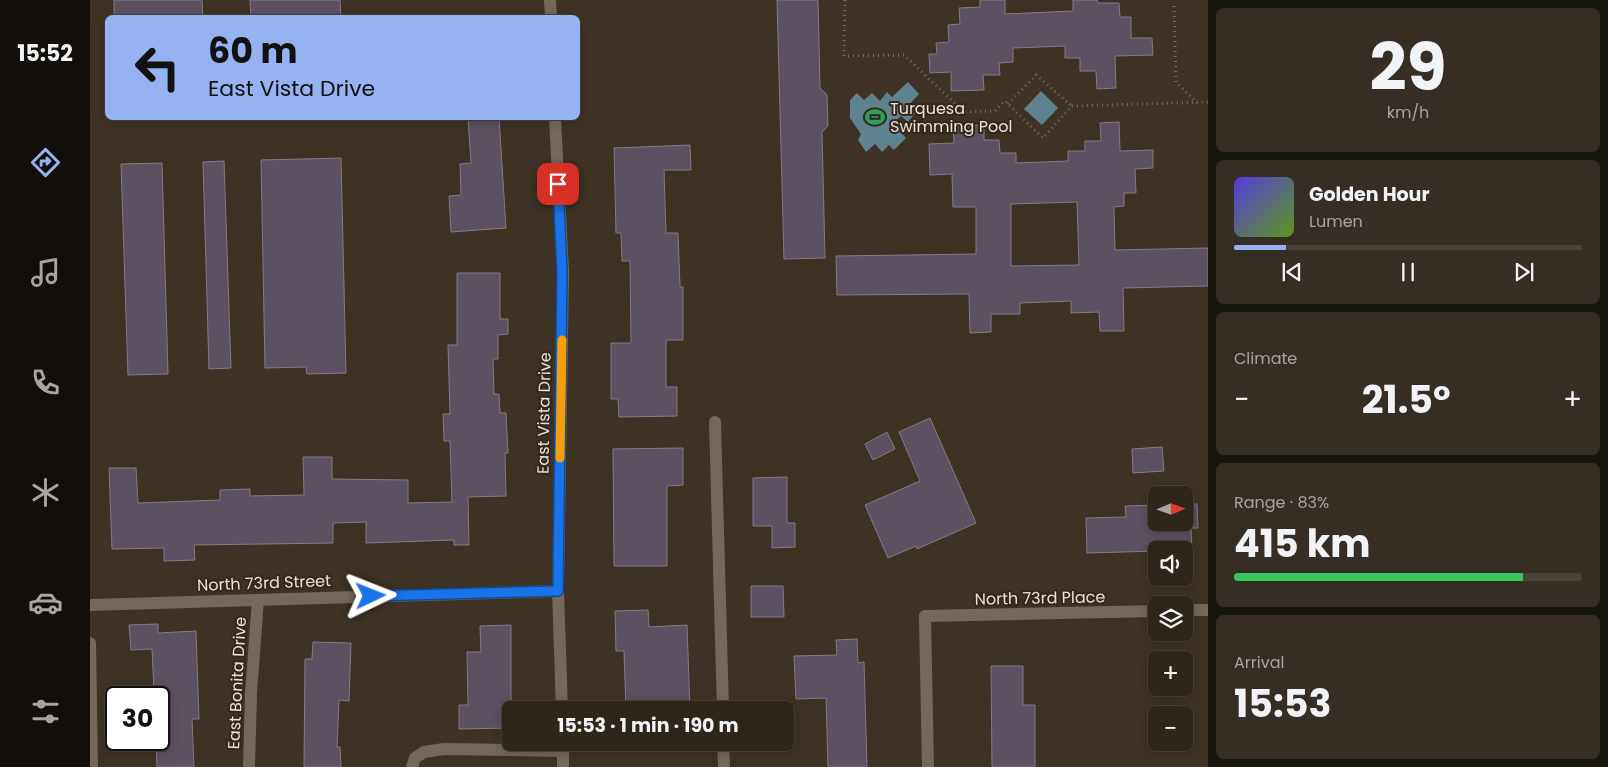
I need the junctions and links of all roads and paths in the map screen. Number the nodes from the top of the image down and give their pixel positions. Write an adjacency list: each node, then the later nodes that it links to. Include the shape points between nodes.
1 (550, 0): 4 (street)
2 (845, 0): 7 (path, via 844,56 904,55 964,112 995,112 1005,101)
3 (1174, 6): 6 (path, via 1176,82)
4 (551, 15)
5 (1208, 102): 6 (path)
6 (1197, 103): 8 (path)
7 (1008, 104): 8 (path, via 1036,74); 8 (path, via 1043,138)
8 (1072, 106)
9 (555, 120): 11 (street, East Vista Drive, via 562,271)
10 (715, 422): 19 (street)
11 (558, 591): 12 (street, North 73rd Street); 18 (street, East Vista Drive)
12 (258, 600): 13 (street, North 73rd Street); 24 (street, East Bonita Drive)
13 (90, 605)
14 (1193, 610): 15 (street)
15 (1208, 610)
16 (1148, 611): 28 (street, North 73rd Place, via 924,616)
17 (90, 643): 23 (street)
18 (562, 701)
19 (723, 701)
20 (502, 748): 25 (street, via 424,752 415,758)
21 (563, 751): 26 (street)
22 (723, 751): 27 (street)
23 (92, 767)
24 (249, 767)
25 (412, 767)
26 (563, 767)
27 (724, 767)
28 (928, 767)

